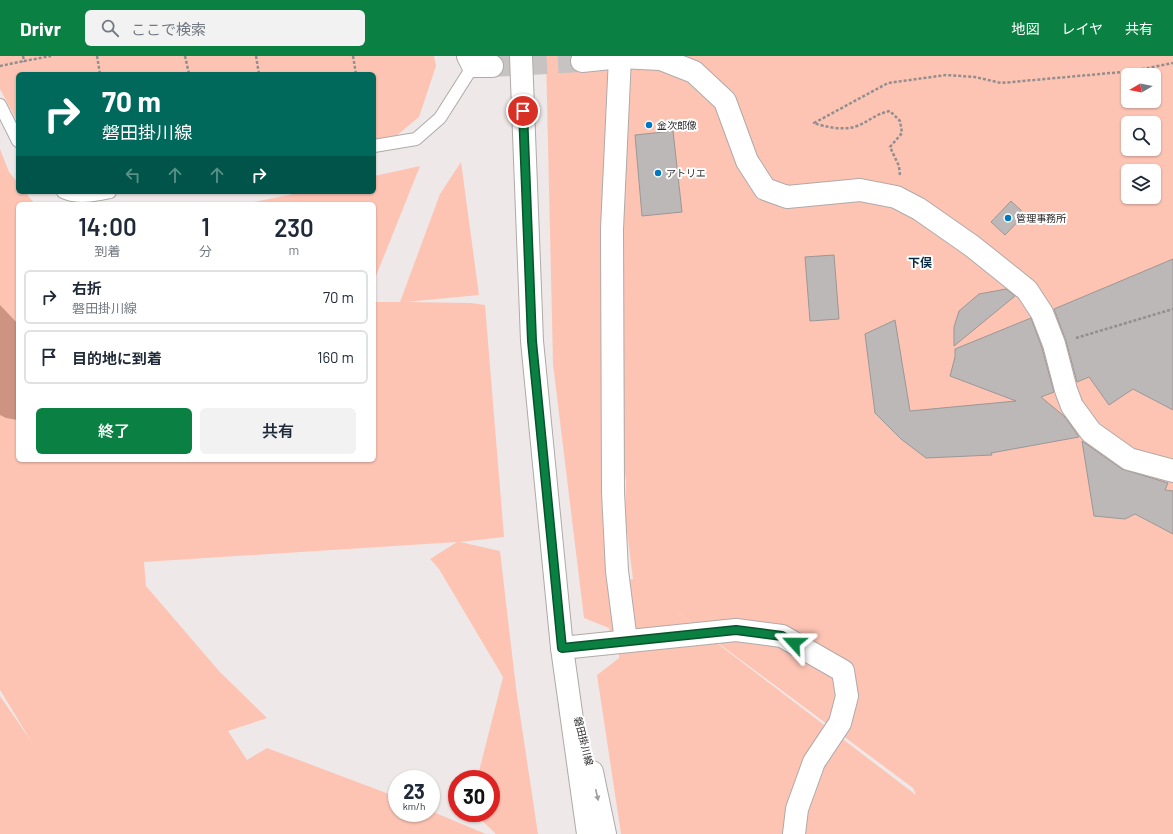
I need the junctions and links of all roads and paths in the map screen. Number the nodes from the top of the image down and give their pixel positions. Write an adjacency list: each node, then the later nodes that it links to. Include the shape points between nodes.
1 (23, 56): 9 (path)
2 (51, 56): 9 (path)
3 (97, 56): 14 (path)
4 (185, 56): 15 (path)
5 (256, 56): 16 (path)
6 (353, 56): 17 (path)
7 (522, 56): 28 (street, 磐田掛川線, via 532,341)
8 (620, 57): 10 (street); 23 (street, via 661,59 694,72 725,101 747,161 765,189 788,197 860,190); 27 (street, via 612,229 613,492 617,571)
9 (24, 61): 13 (path)
10 (582, 61)
11 (478, 63): 20 (lane, via 440,118 416,139)
12 (1173, 63): 23 (path, via 1133,71 1001,83 975,77 946,75 888,83 814,123 850,129 879,113 890,111 900,120 902,133 890,147 901,179)
13 (0, 66)
14 (100, 72)
15 (188, 72)
16 (259, 72)
17 (356, 72)
18 (0, 105): 19 (lane)
19 (16, 137)
20 (376, 146)
21 (66, 194): 22 (lane)
22 (100, 194)
23 (896, 196): 25 (street, via 972,246 1027,290 1042,313)
24 (1173, 309): 25 (path)
25 (1054, 344): 26 (street, via 1070,401 1091,432 1129,459)
26 (1173, 471)
27 (626, 641): 28 (street); 31 (street, via 736,630 782,636 843,671 847,696 840,723 814,762 797,809)
28 (562, 648): 29 (street, 磐田掛川線); 30 (street, 磐田掛川線, one-way to 30)
29 (588, 834)
30 (605, 834)
31 (794, 834)

